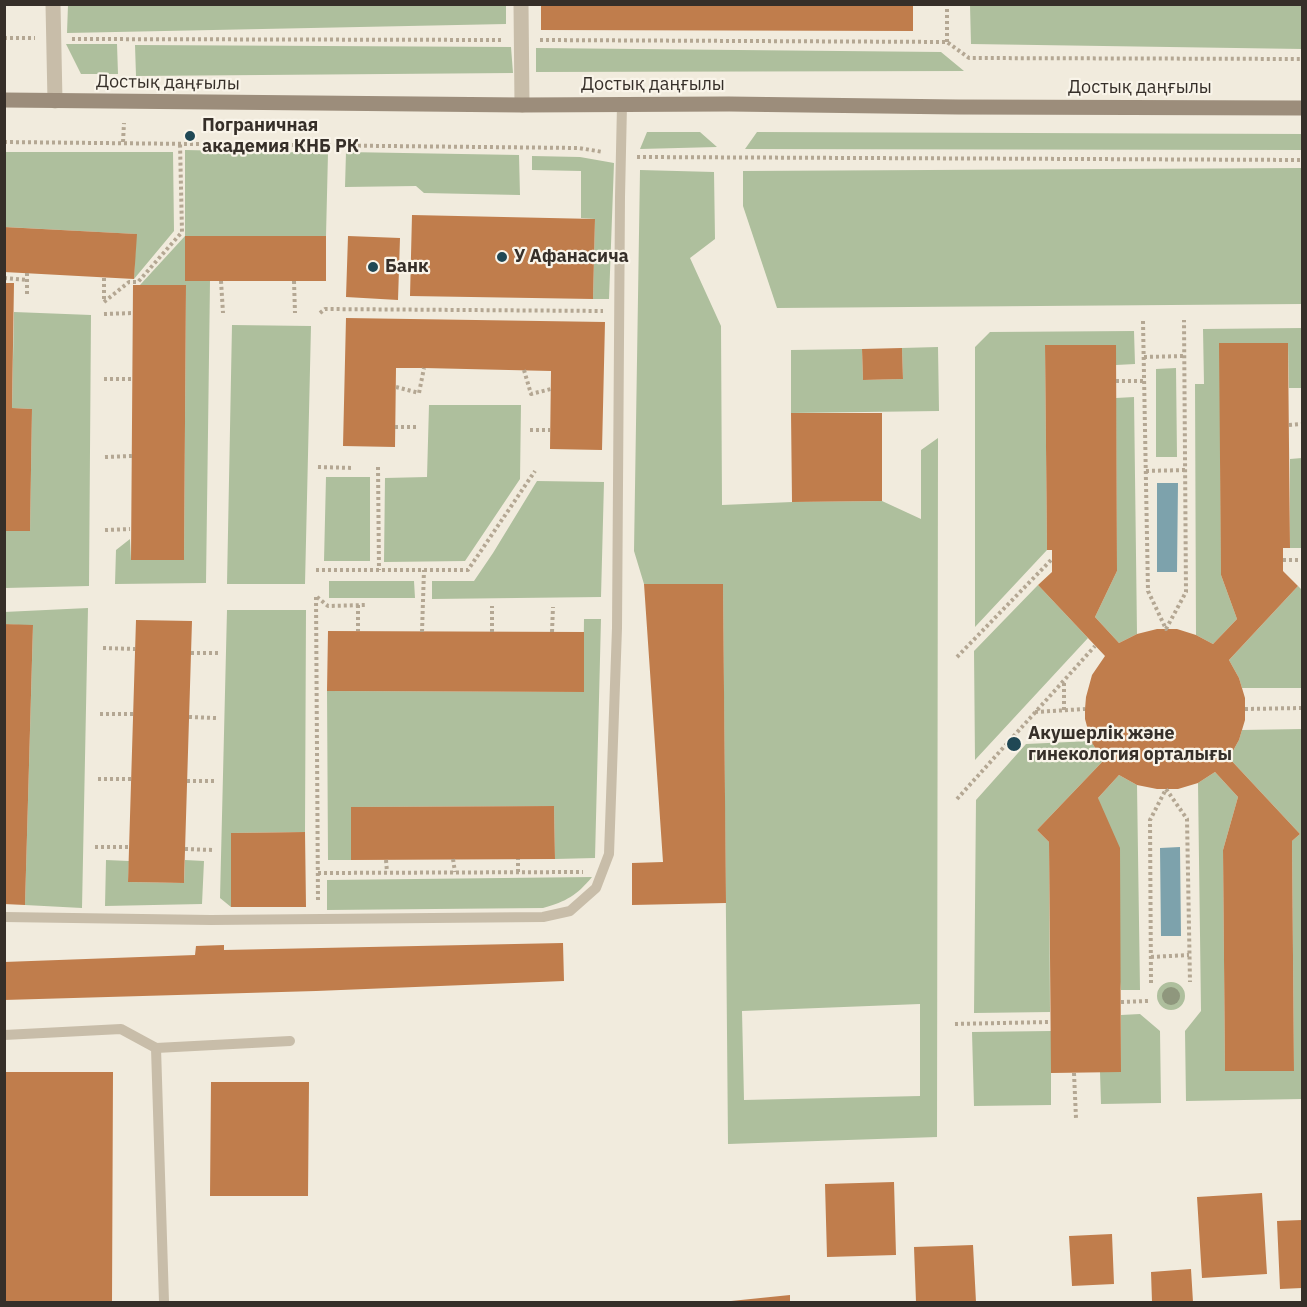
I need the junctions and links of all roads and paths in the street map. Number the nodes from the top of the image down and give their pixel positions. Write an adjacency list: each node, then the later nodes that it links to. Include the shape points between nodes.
1 (53, 4): 5 (street)
2 (521, 4): 6 (street)
3 (947, 4): 7 (path)
4 (4, 38): 5 (path)
5 (53, 39): 6 (path); 10 (street)
6 (522, 40): 7 (path); 11 (street)
7 (947, 42): 8 (path, via 969,58)
8 (1302, 58)
9 (4, 100): 10 (main road, Достық даңғылы)
10 (55, 101): 11 (main road, Достық даңғылы)
11 (522, 105): 12 (main road, Достық даңғылы)
12 (622, 105): 13 (main road, Достық даңғылы); 18 (lane)
13 (1302, 108)
14 (124, 123): 16 (path)
15 (4, 142): 16 (path)
16 (123, 142): 17 (path)
17 (180, 143): 18 (path, via 579,148); 22 (path, via 182,232 138,282 129,282 104,302)
18 (622, 155): 19 (path); 27 (lane)
19 (1302, 160)
20 (27, 273): 23 (path)
21 (4, 278): 23 (path)
22 (104, 278)
23 (27, 280): 26 (path)
24 (221, 281): 29 (path)
25 (294, 281): 30 (path)
26 (27, 297)
27 (620, 311): 31 (path, via 325,309); 106 (lane, via 617,640 609,854)
28 (133, 313): 32 (path)
29 (223, 313)
30 (296, 313)
31 (320, 313)
32 (104, 314)
33 (1184, 320): 35 (path)
34 (1143, 321): 36 (path)
35 (1184, 356): 36 (path); 56 (path)
36 (1144, 357): 42 (path)
37 (424, 368): 43 (path, via 419,393)
38 (524, 370): 44 (path, via 531,394)
39 (104, 379): 40 (path)
40 (132, 380)
41 (1116, 381): 42 (path)
42 (1144, 381): 58 (path)
43 (396, 387)
44 (551, 389)
45 (1302, 424): 46 (path)
46 (1289, 425)
47 (395, 427): 48 (path)
48 (418, 427)
49 (530, 430): 50 (path)
50 (550, 430)
51 (132, 456): 52 (path)
52 (105, 457)
53 (318, 467): 54 (path)
54 (354, 468)
55 (378, 468): 65 (path)
56 (1185, 470): 58 (path); 58 (path, via 1186,592 1166,629 1148,591)
57 (536, 471): 66 (path, via 468,570)
58 (1146, 471)
59 (130, 529): 60 (path)
60 (105, 530)
61 (1052, 559): 80 (path)
62 (1283, 560): 63 (path)
63 (1302, 560)
64 (316, 570): 65 (path)
65 (379, 570): 66 (path)
66 (424, 570): 72 (path)
67 (358, 605): 68 (path); 71 (path); 107 (path, via 328,606 316,597)
68 (365, 605)
69 (492, 606): 73 (path)
70 (553, 606): 74 (path)
71 (358, 631)
72 (422, 632)
73 (492, 632)
74 (552, 632)
75 (1095, 646): 81 (path)
76 (103, 648): 77 (path)
77 (135, 649)
78 (191, 653): 79 (path)
79 (218, 653)
80 (957, 657)
81 (1064, 680): 85 (path); 86 (path)
82 (1302, 708): 84 (path)
83 (1085, 709): 85 (path)
84 (1245, 709)
85 (1064, 710): 86 (path)
86 (1035, 712): 95 (path)
87 (100, 714): 88 (path)
88 (133, 714)
89 (189, 717): 90 (path)
90 (216, 718)
91 (98, 779): 92 (path)
92 (131, 779)
93 (187, 781): 94 (path)
94 (215, 781)
95 (957, 799)
96 (95, 847): 97 (path)
97 (129, 847)
98 (185, 849): 99 (path)
99 (213, 850)
100 (453, 859): 104 (path)
101 (518, 859): 105 (path)
102 (386, 860): 103 (path)
103 (387, 872): 104 (path); 107 (path)
104 (455, 872): 105 (path)
105 (518, 872): 106 (path)
106 (602, 872): 109 (lane, via 596,888 570,911 543,917)
107 (318, 873): 109 (path)
108 (4, 917): 109 (lane)
109 (318, 919)
110 (1190, 955): 111 (path); 111 (path, via 1187,819 1166,789 1150,820); 112 (path)
111 (1151, 957): 113 (path)
112 (1190, 982)
113 (1151, 983)
114 (1148, 1001): 115 (path)
115 (1121, 1002)
116 (1050, 1023): 117 (path)
117 (955, 1024)
118 (4, 1035): 120 (lane, via 122,1029)
119 (290, 1041): 120 (lane)
120 (156, 1048): 123 (lane)
121 (1074, 1073): 122 (path)
122 (1076, 1118)
123 (164, 1302)

